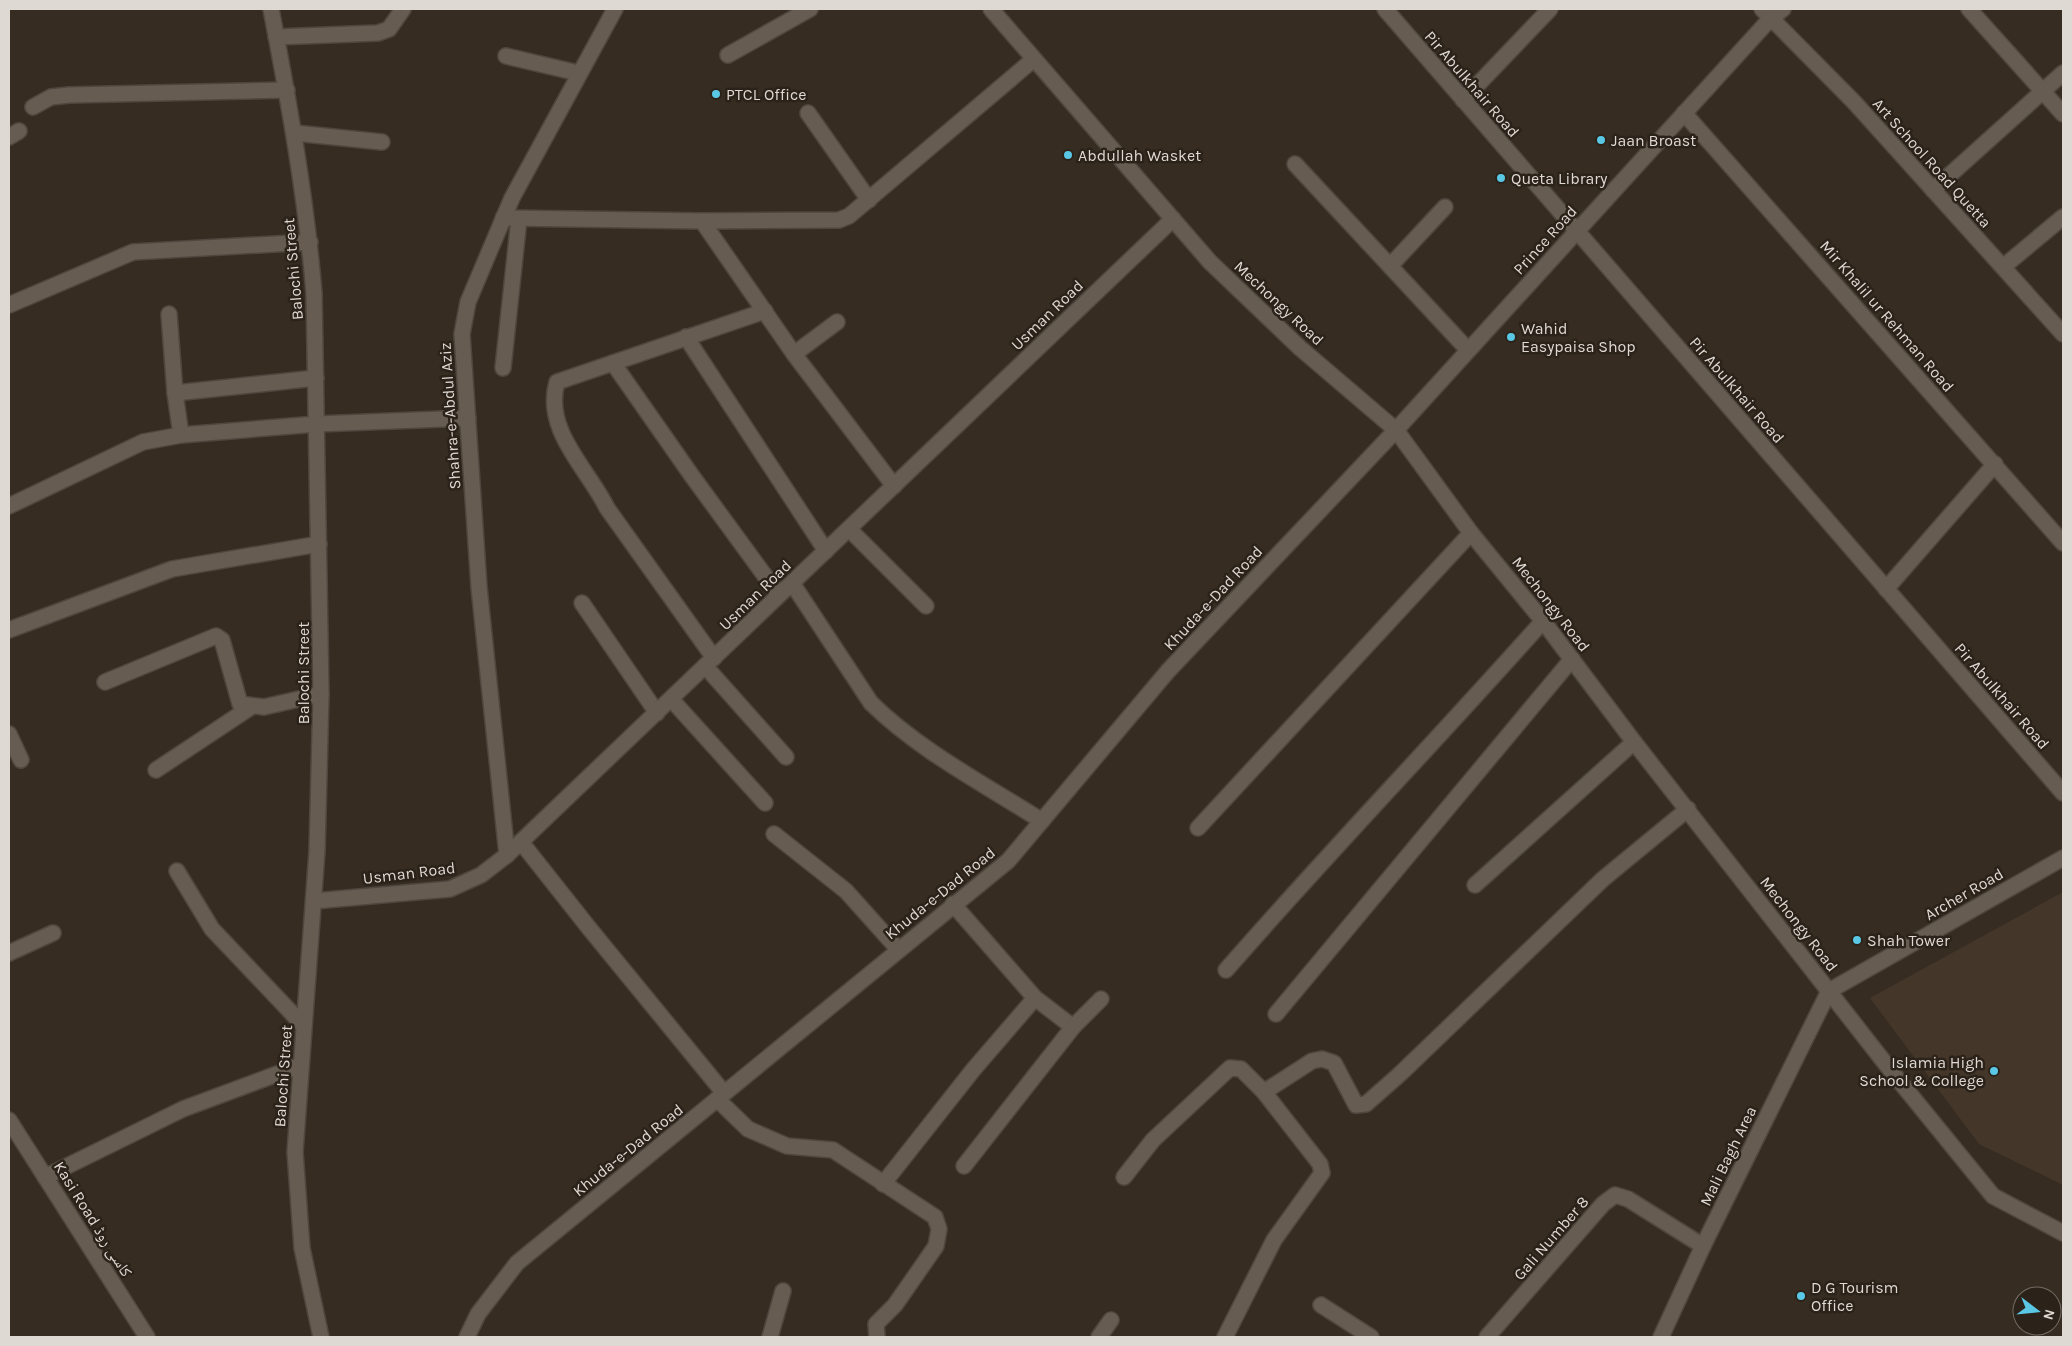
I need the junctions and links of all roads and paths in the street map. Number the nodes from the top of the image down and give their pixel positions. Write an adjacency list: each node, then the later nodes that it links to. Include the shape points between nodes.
1 (271, 9): 10 (street, Balochi Street)
2 (403, 9): 10 (street, via 390,29 378,33)
3 (810, 9): 11 (street)
4 (991, 9): 13 (street, Mechongy Road)
5 (1385, 9): 18 (street, Pir Abulkhair Road)
6 (1550, 9): 18 (street)
7 (1969, 9): 17 (street)
8 (609, 10): 14 (street, Shahra-e-Abdul Aziz)
9 (1772, 12): 21 (street, Prince Road); 26 (street, Art School Road Quetta)
10 (276, 37): 16 (street, Balochi Street)
11 (728, 55)
12 (506, 56): 14 (street)
13 (1034, 59): 27 (street); 32 (street, Mechongy Road)
14 (578, 73): 30 (street, Shahra-e-Abdul Aziz)
15 (2063, 74): 17 (street)
16 (287, 90): 19 (street, via 69,95 51,97); 23 (street, Balochi Street)
17 (2042, 90): 22 (street); 26 (street)
18 (1463, 100): 34 (street, Pir Abulkhair Road)
19 (33, 107)
20 (808, 113): 27 (street)
21 (1684, 113): 34 (street, Prince Road); 54 (street, Mir Khalil ur Rehman Road)
22 (2063, 114)
23 (295, 132): 24 (street); 35 (street, Balochi Street)
24 (382, 142)
25 (1295, 164): 36 (street)
26 (1933, 190): 37 (street, Art School Road Quetta)
27 (869, 200): 33 (street, via 839,220)
28 (1445, 207): 36 (street)
29 (2063, 217): 37 (street)
30 (503, 218): 31 (street); 50 (street, Shahra-e-Abdul Aziz, via 468,302 462,334)
31 (519, 219): 33 (street); 47 (street)
32 (1173, 219): 52 (street, Mechongy Road, via 1210,262 1300,348); 55 (street, Usman Road)
33 (702, 221): 39 (street)
34 (1576, 232): 44 (street, Prince Road); 63 (street, Pir Abulkhair Road)
35 (310, 242): 38 (street, via 133,252); 48 (street, Balochi Street)
36 (1390, 266): 44 (street)
37 (2003, 268): 42 (street, Art School Road Quetta)
38 (9, 306)
39 (765, 311): 43 (street); 45 (street)
40 (168, 314): 49 (street)
41 (837, 322): 45 (street)
42 (2063, 334)
43 (686, 337): 46 (street); 61 (street)
44 (1468, 350): 52 (street, Prince Road)
45 (794, 354): 55 (street)
46 (613, 362): 64 (street); 70 (street, via 557,382 553,403 568,448)
47 (503, 368)
48 (316, 378): 49 (street); 51 (street, Balochi Street)
49 (175, 393): 53 (street)
50 (468, 418): 51 (street); 88 (street, Shahra-e-Abdul Aziz, via 479,586)
51 (317, 424): 53 (street); 60 (street, Balochi Street)
52 (1396, 430): 58 (street, Mechongy Road); 84 (street, Khuda-e-Dad Road, via 1168,671)
53 (182, 435): 56 (street, via 143,442)
54 (1995, 464): 59 (street, Mir Khalil ur Rehman Road); 63 (street)
55 (894, 486): 57 (street, Usman Road)
56 (9, 506)
57 (849, 529): 61 (street, Usman Road); 66 (street)
58 (1471, 533): 67 (street, Mechongy Road); 85 (street)
59 (2063, 543)
60 (319, 544): 68 (street, via 172,568); 72 (street, Balochi Street)
61 (826, 551): 62 (street, Usman Road)
62 (792, 583): 64 (street, Usman Road); 84 (street, via 871,703 909,736)
63 (1886, 589): 81 (street, Pir Abulkhair Road)
64 (779, 595): 70 (street, Usman Road)
65 (582, 602): 75 (street)
66 (926, 606)
67 (1544, 622): 69 (street, Mechongy Road); 97 (street)
68 (9, 630)
69 (1572, 659): 77 (street, Mechongy Road); 101 (street)
70 (710, 662): 73 (street, Usman Road); 78 (street)
71 (105, 682): 74 (street, via 216,636 222,640 240,704)
72 (321, 694): 74 (street, via 264,707); 92 (street, Balochi Street)
73 (671, 699): 75 (street, Usman Road); 82 (street)
74 (251, 706): 80 (street)
75 (657, 713): 87 (street, Usman Road)
76 (9, 734): 79 (street)
77 (1634, 742): 83 (street, Mechongy Road); 91 (street)
78 (786, 757)
79 (21, 760)
80 (156, 770)
81 (2063, 793)
82 (765, 803)
83 (1688, 809): 98 (street, Mechongy Road); 105 (street, via 1603,879 1366,1104 1356,1105 1334,1063 1322,1060 1312,1061)
84 (1042, 821): 93 (street, Khuda-e-Dad Road, via 1008,861)
85 (1198, 828)
86 (774, 834): 95 (street, via 846,891)
87 (521, 842): 88 (street, Usman Road); 106 (street)
88 (508, 855): 92 (street, Usman Road, via 481,875 450,889)
89 (2063, 858): 98 (street, Archer Road)
90 (177, 871): 102 (street, via 212,929)
91 (1474, 885)
92 (314, 901): 102 (street, Balochi Street)
93 (953, 904): 95 (street, Khuda-e-Dad Road); 99 (street)
94 (53, 933): 96 (street)
95 (898, 949): 106 (street, Khuda-e-Dad Road)
96 (9, 953)
97 (1226, 970)
98 (1829, 991): 112 (street, Mechongy Road, via 1993,1196); 113 (street, Mali Bagh Area)
99 (1035, 998): 103 (street); 111 (street, via 972,1070)
100 (1101, 999): 103 (street)
101 (1276, 1014)
102 (304, 1026): 104 (street, Balochi Street)
103 (1073, 1027): 108 (street)
104 (301, 1065): 110 (street, via 183,1109); 118 (street, Balochi Street, via 296,1161 302,1248)
105 (1264, 1092): 109 (street, via 1241,1069 1230,1068 1153,1140); 123 (street, via 1320,1164 1322,1173 1274,1240)
106 (721, 1096): 111 (street, via 748,1130 787,1146 833,1150); 119 (street, Khuda-e-Dad Road, via 517,1263 478,1314)
107 (9, 1120): 110 (street, Kasi Road کاسی روڈ)
108 (964, 1166)
109 (1124, 1177)
110 (45, 1178): 117 (street, Kasi Road کاسی روڈ)
111 (884, 1184): 121 (street, via 935,1217 939,1229 936,1246 894,1305 876,1324)
112 (2063, 1233)
113 (1703, 1246): 125 (street, Gali Number 8, via 1628,1199 1616,1195 1604,1204); 126 (street, Mali Bagh Area)
114 (783, 1291): 120 (street)
115 (1321, 1305): 124 (street)
116 (1110, 1320): 122 (street)
117 (147, 1337)
118 (321, 1337)
119 (467, 1337)
120 (770, 1337)
121 (877, 1337)
122 (1099, 1337)
123 (1225, 1337)
124 (1371, 1337)
125 (1488, 1337)
126 (1661, 1337)

